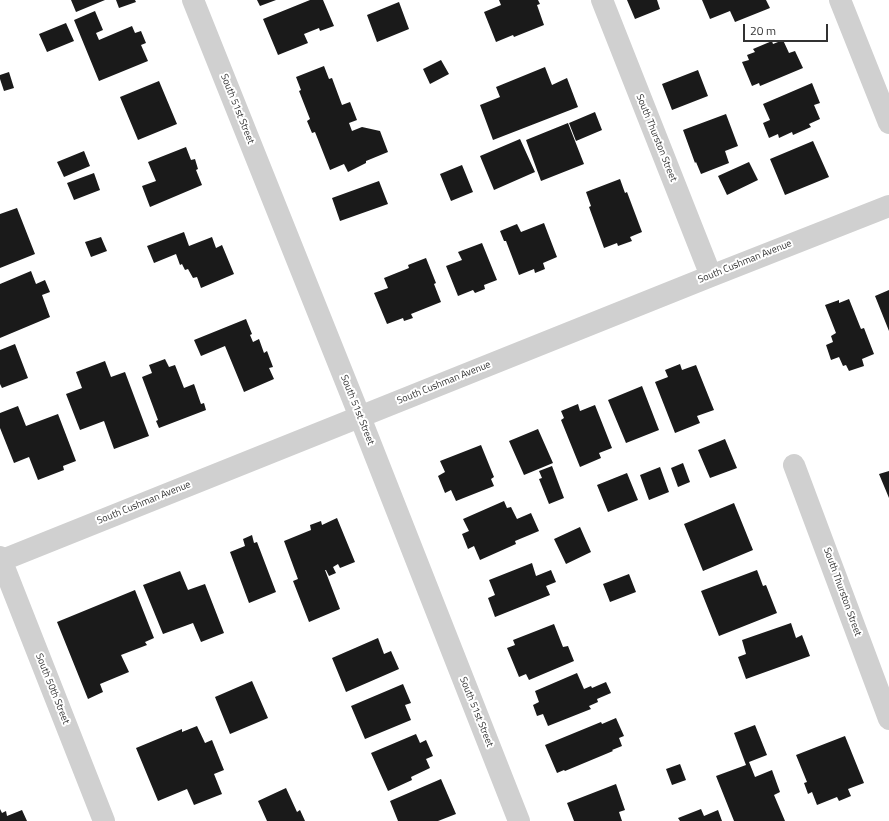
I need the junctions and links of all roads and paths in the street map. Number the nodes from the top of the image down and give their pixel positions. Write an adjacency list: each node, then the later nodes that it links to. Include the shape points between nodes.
1 (194, 0): 7 (street, South 51st Street)
2 (602, 0): 6 (street, South Thurston Street)
3 (840, 0): 4 (street)
4 (889, 123)
5 (889, 206): 6 (street, South Cushman Avenue)
6 (711, 276): 7 (street, South Cushman Avenue)
7 (360, 417): 9 (street, South Cushman Avenue); 12 (street, South 51st Street)
8 (794, 465): 10 (street, South Thurston Street)
9 (0, 559): 11 (street, South 50th Street)
10 (889, 719)
11 (104, 821)
12 (519, 821)

